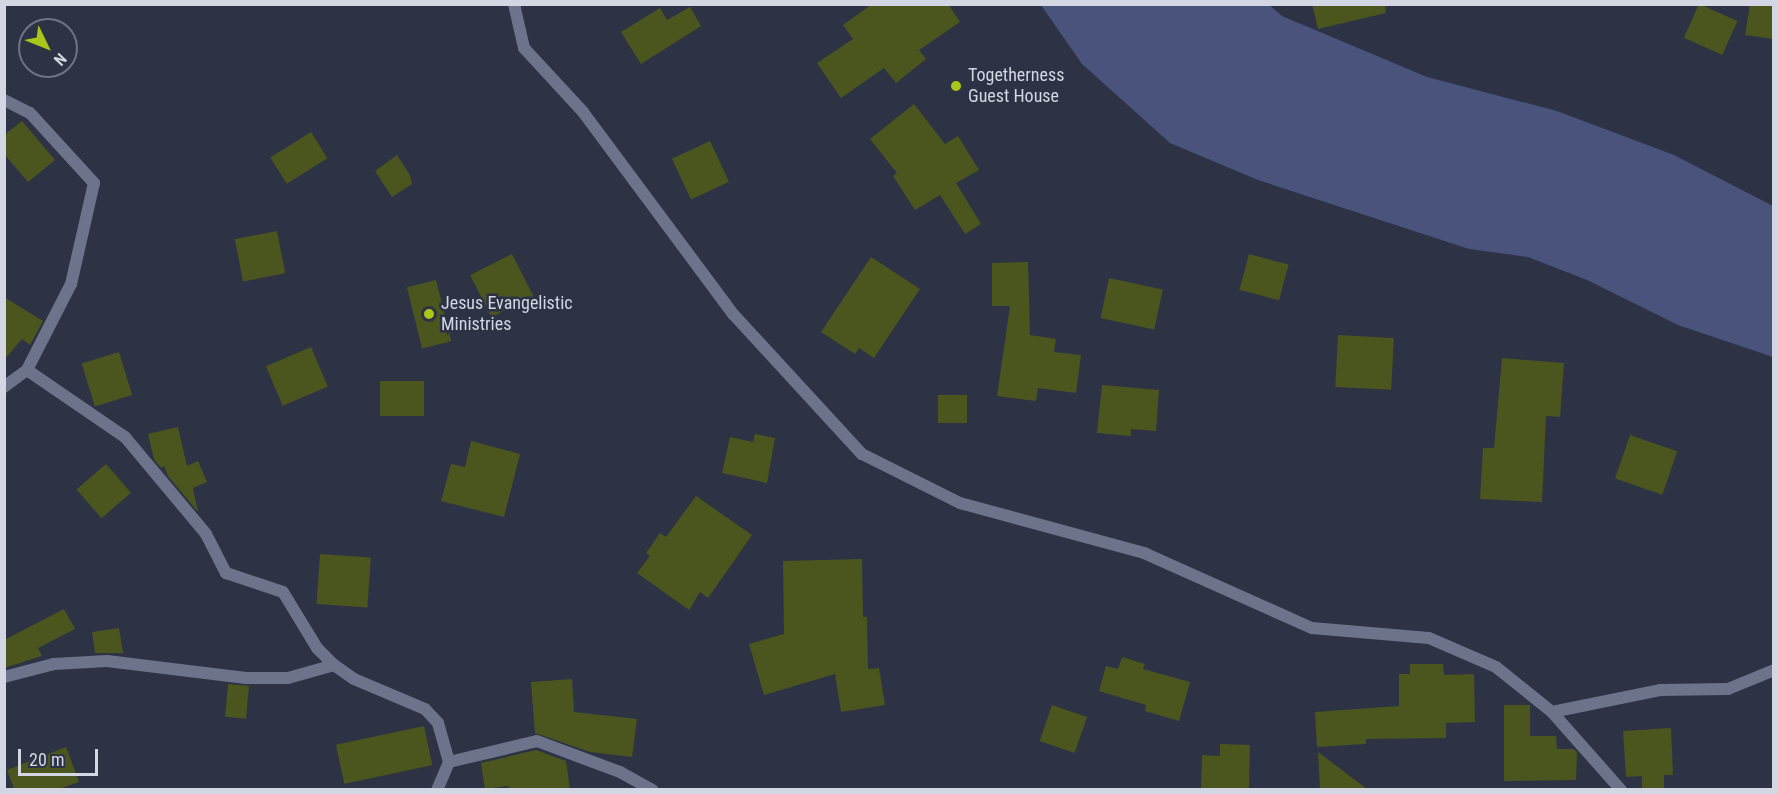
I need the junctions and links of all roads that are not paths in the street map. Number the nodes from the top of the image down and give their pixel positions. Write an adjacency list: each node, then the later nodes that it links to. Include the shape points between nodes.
1 (514, 4): 8 (street, via 524,48 583,112 734,315 862,454 960,502 1144,553 1312,628 1429,638 1496,667)
2 (4, 100): 3 (street, via 30,113 94,183 71,284)
3 (27, 370): 4 (street); 5 (street, via 125,437 206,534 226,573 283,592 317,648)
4 (4, 387)
5 (334, 665): 7 (street, via 288,678 246,678 107,661 54,664); 9 (street, via 354,679 425,709 438,723)
6 (1773, 670): 8 (street, via 1728,689 1660,690)
7 (4, 677)
8 (1552, 712): 12 (street)
9 (449, 762): 10 (street); 11 (street, via 537,741 620,772)
10 (437, 789)
11 (652, 789)
12 (1621, 789)

